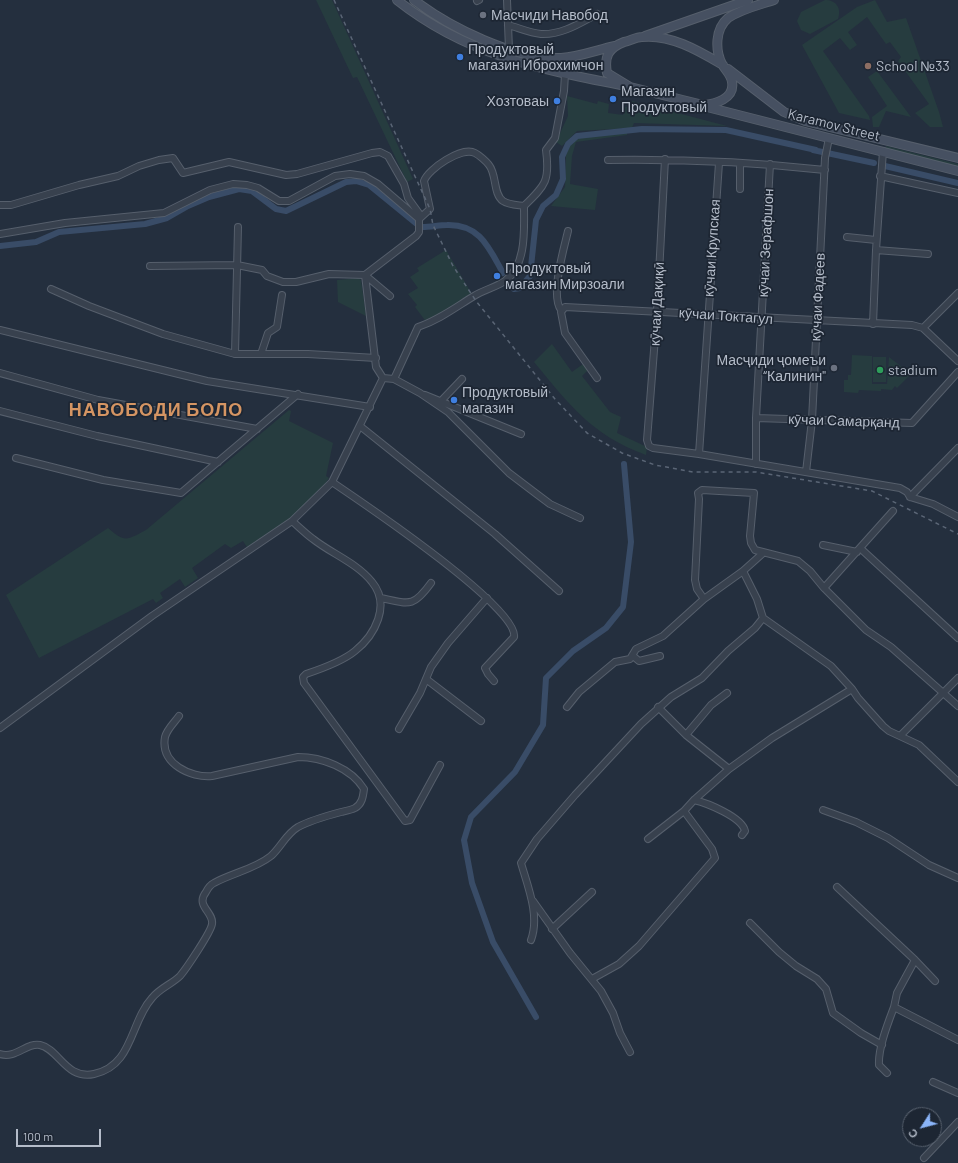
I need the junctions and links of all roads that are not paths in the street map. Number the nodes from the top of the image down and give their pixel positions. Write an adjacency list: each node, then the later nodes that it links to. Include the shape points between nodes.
1 (397, 0): 12 (main road, via 437,29 474,46 505,58)
2 (414, 0): 10 (main road, via 462,30)
3 (507, 0): 7 (street)
4 (748, 0): 8 (main road)
5 (774, 0): 11 (main road, via 727,19 720,29 717,40)
6 (597, 14): 7 (street, via 550,34 534,33)
7 (508, 24): 10 (street)
8 (641, 37): 9 (main road); 11 (main road, Karamov Street, via 679,42)
9 (616, 45): 10 (main road, via 560,58 539,57); 13 (main road, via 605,62 607,73)
10 (509, 49)
11 (725, 67): 14 (main road, via 733,83 731,91 722,101); 17 (main road, Karamov Street, via 769,102 805,121)
12 (565, 74): 13 (main road); 29 (street, via 555,138 546,150 547,179)
13 (630, 87): 14 (main road, Karamov Street)
14 (703, 105): 15 (main road, Karamov Street)
15 (829, 138): 16 (main road, Karamov Street); 23 (street, кӯчаи Фадеев)
16 (883, 151): 24 (main road, Karamov Street); 25 (street)
17 (958, 158)
18 (665, 159): 19 (street); 20 (street); 46 (street, кӯчаи Дақиқӣ)
19 (608, 160)
20 (719, 163): 21 (street); 47 (street, кӯчаи Крупская)
21 (740, 163): 22 (street); 26 (street)
22 (770, 164): 23 (street); 48 (street, кӯчаи Зерафшон)
23 (825, 170): 49 (street, кӯчаи Фадеев)
24 (958, 171)
25 (880, 176): 27 (street); 35 (street)
26 (740, 189)
27 (958, 192)
28 (0, 205): 30 (street, via 11,205 118,176 166,158 173,158 183,173 229,162 286,175 380,152 388,156)
29 (524, 206): 30 (street, via 503,201 498,195 494,174 488,165 475,152 466,151 442,162 425,177 430,209); 61 (street, via 524,238 516,267 506,280 431,323 418,327)
30 (420, 217): 33 (street, via 378,184 364,176 350,174 335,176 289,201 279,201 258,188 233,184 210,190 164,213 65,223); 40 (street, via 419,232 416,236)
31 (238, 227): 38 (street)
32 (568, 231): 45 (street, via 559,271 557,303)
33 (0, 234)
34 (847, 237): 35 (street)
35 (876, 240): 36 (street)
36 (876, 250): 37 (street); 50 (street)
37 (928, 254)
38 (237, 264): 39 (street); 40 (street, via 262,270 267,276 283,282 296,282 329,274); 53 (street)
39 (150, 266)
40 (365, 275): 44 (street); 55 (street)
41 (51, 288): 53 (street, via 89,306 163,334)
42 (958, 293): 51 (street)
43 (282, 295): 54 (street, via 277,327 268,333)
44 (390, 296)
45 (561, 310): 46 (street, кӯчаи Токтагул, via 565,307); 60 (street, via 563,329)
46 (657, 312): 47 (street, кӯчаи Токтагул); 74 (street, кӯчаи Дақиқӣ, via 647,440 651,447)
47 (708, 313): 48 (street, кӯчаи Токтагул); 74 (street, кӯчаи Крупская)
48 (763, 318): 49 (street, кӯчаи Токтагул); 68 (street, кӯчаи Зерафшон)
49 (817, 321): 50 (street, кӯчаи Токтагул); 69 (street, кӯчаи Фадеев)
50 (873, 324): 51 (street, кӯчаи Токтагул, via 912,325)
51 (923, 328): 56 (street)
52 (0, 330): 64 (street, via 206,381)
53 (235, 354): 54 (street)
54 (261, 354): 55 (street)
55 (376, 358): 59 (street, via 376,367)
56 (958, 361)
57 (958, 372): 69 (street, кӯчаи Самарқанд, via 912,423)
58 (0, 373): 71 (street, via 98,400)
59 (383, 378): 61 (street); 66 (street)
60 (597, 378)
61 (394, 379): 63 (street)
62 (462, 379): 65 (street)
63 (420, 393): 65 (street); 83 (street, via 448,412 509,473 550,504)
64 (298, 394): 66 (street); 71 (street)
65 (442, 400): 72 (street)
66 (370, 407): 70 (street)
67 (0, 411): 76 (street, via 97,436)
68 (756, 418): 69 (street, кӯчаи Самарқанд); 77 (street)
69 (812, 420): 78 (street, кӯчаи Фадеев)
70 (360, 426): 79 (street); 91 (street, via 495,534)
71 (258, 429): 76 (street)
72 (521, 434)
73 (958, 448): 80 (street)
74 (699, 454): 77 (street)
75 (16, 458): 76 (street, via 103,480 181,493)
76 (218, 462)
77 (756, 464): 78 (street)
78 (806, 472): 80 (street, via 900,488 907,492)
79 (332, 482): 84 (street); 93 (street, via 460,573)
80 (910, 498): 82 (street, via 934,504)
81 (893, 511): 86 (street)
82 (958, 517)
83 (580, 518)
84 (292, 521): 92 (street, via 313,540 373,582); 110 (street, via 152,616)
85 (822, 545): 86 (street)
86 (859, 550): 90 (street); 96 (street)
87 (762, 554): 88 (street); 90 (street, via 798,561); 94 (street, via 755,550 751,543 754,493 705,489 698,493 695,580 697,589)
88 (743, 571): 94 (street); 95 (street, via 758,599)
89 (431, 583): 92 (street, via 422,595 411,603)
90 (824, 588): 104 (street, via 866,630 891,646)
91 (559, 591)
92 (381, 598): 114 (street, via 376,626 366,640 354,652 303,676 304,683 405,821 410,820)
93 (486, 598): 100 (street, via 448,643); 101 (street, via 508,620 515,633 512,641 485,668)
94 (704, 599): 97 (street, via 670,631 636,649)
95 (763, 618): 102 (street, via 830,666); 107 (street, via 756,628 728,651 702,678)
96 (958, 638)
97 (633, 656): 98 (street, via 639,661); 106 (street, via 615,662 579,692)
98 (660, 656)
99 (958, 678): 104 (street)
100 (426, 679): 109 (street); 111 (street)
101 (494, 682)
102 (852, 689): 113 (street, via 880,723 889,731); 115 (street, via 772,738)
103 (727, 693): 112 (street, via 711,705)
104 (943, 694): 105 (street); 113 (street)
105 (958, 706)
106 (567, 707)
107 (658, 707): 112 (street); 125 (street, via 575,794 528,852 521,863)
108 (179, 716): 136 (street, via 169,727 165,738 166,747 169,757 176,766 187,773 200,777 212,776 298,757 311,757 334,765 360,782 364,789 361,802 355,808 298,827 271,856 212,884 204,894 203,900 203,907 213,924 209,933 180,976 151,998 132,1041 111,1066 92,1074 75,1072 65,1066 49,1049 40,1045 6,1056)
109 (481, 721)
110 (0, 728)
111 (399, 730)
112 (686, 735): 115 (street)
113 (901, 735): 116 (street, via 924,749)
114 (440, 765)
115 (730, 769): 117 (street)
116 (958, 782)
117 (694, 800): 119 (street); 120 (street, via 709,804 741,823 745,831)
118 (823, 810): 122 (street, via 869,828 929,865)
119 (684, 811): 121 (street); 130 (street, via 712,849 715,858 639,946 619,964)
120 (742, 836)
121 (648, 839)
122 (958, 878)
123 (837, 887): 129 (street)
124 (592, 892): 127 (street)
125 (533, 901): 127 (street); 128 (street)
126 (750, 923): 134 (street, via 779,952 818,979 826,989 833,1013)
127 (552, 929): 130 (street)
128 (531, 940)
129 (915, 960): 131 (street); 132 (street, via 897,993)
130 (592, 979): 135 (street, via 613,1013)
131 (935, 981)
132 (894, 1007): 133 (street); 134 (street)
133 (958, 1040)
134 (882, 1045): 137 (street, via 879,1065)
135 (630, 1052)
136 (0, 1054)
137 (887, 1073)
138 (933, 1082): 139 (street)
139 (958, 1093)
140 (958, 1122): 141 (street)
141 (924, 1158)

